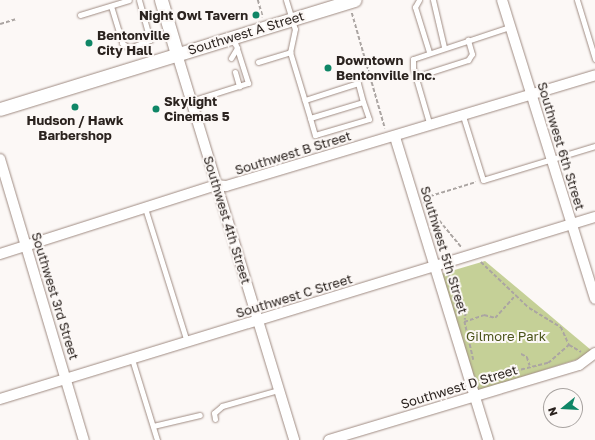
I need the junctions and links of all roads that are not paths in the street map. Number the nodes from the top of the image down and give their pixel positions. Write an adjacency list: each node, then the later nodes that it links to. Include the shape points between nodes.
1 (129, 0): 10 (lane)
2 (139, 0): 10 (lane, via 150,40 129,48 122,44)
3 (161, 0): 19 (street, Southwest 4th Street)
4 (286, 0): 12 (lane)
5 (419, 0): 18 (lane, via 415,7)
6 (433, 0): 16 (lane)
7 (502, 0): 13 (street, Southwest 6th Street)
8 (577, 0): 21 (lane)
9 (351, 3): 12 (street, Southwest A Street)
10 (111, 6): 11 (lane)
11 (80, 15)
12 (292, 19): 15 (street, Southwest A Street); 17 (lane, via 295,29)
13 (510, 27): 14 (lane); 27 (street, Southwest 6th Street)
14 (468, 40): 16 (lane); 25 (lane, via 472,54 468,60)
15 (235, 43): 19 (street, Southwest A Street); 20 (lane); 26 (lane, via 248,83)
16 (444, 47): 18 (lane)
17 (290, 52): 22 (lane); 28 (lane)
18 (429, 52): 25 (lane, via 413,59)
19 (177, 54): 29 (street, Southwest 4th Street); 31 (street, Southwest A Street)
20 (230, 58)
21 (595, 59)
22 (258, 62)
23 (235, 72): 26 (lane)
24 (595, 75): 27 (street, Southwest B Street)
25 (416, 78): 34 (lane)
26 (239, 86): 29 (lane)
27 (532, 95): 32 (street, Southwest B Street); 38 (street, Southwest 6th Street)
28 (305, 100): 30 (lane, via 358,83); 33 (lane)
29 (191, 101): 39 (street, Southwest 4th Street)
30 (363, 102): 33 (lane); 33 (lane, via 369,119 315,135)
31 (0, 109)
32 (463, 116): 34 (street, Southwest B Street); 38 (lane, via 483,180)
33 (310, 118)
34 (430, 126): 35 (street, Southwest B Street)
35 (395, 137): 39 (street, Southwest B Street, via 226,186); 45 (street, Southwest 5th Street)
36 (595, 146): 38 (lane)
37 (0, 159): 43 (street, Southwest 3rd Street)
38 (552, 159): 42 (street, Southwest 6th Street)
39 (216, 185): 40 (street, Southwest B Street); 47 (street, Southwest 4th Street)
40 (145, 208): 43 (street, Southwest B Street); 48 (lane)
41 (595, 217): 42 (street, Southwest C Street)
42 (572, 224): 45 (street, Southwest C Street); 46 (street, Southwest 6th Street)
43 (26, 246): 44 (street, Southwest B Street); 51 (street, Southwest 3rd Street)
44 (0, 254)
45 (435, 266): 47 (street, Southwest C Street); 53 (street, Southwest 5th Street)
46 (595, 299)
47 (258, 320): 48 (street, Southwest C Street); 52 (street, Southwest 4th Street)
48 (187, 343): 50 (street, Southwest C Street)
49 (592, 354): 53 (street, Southwest D Street, via 579,365)
50 (132, 359): 51 (street, Southwest C Street); 57 (lane)
51 (66, 379): 54 (street, Southwest C Street); 58 (street, Southwest 3rd Street)
52 (278, 390): 56 (lane, via 222,406 214,412); 60 (street, Southwest 4th Street)
53 (474, 395): 61 (street, Southwest D Street); 62 (street, Southwest 5th Street)
54 (0, 399)
55 (200, 414): 57 (lane)
56 (215, 418)
57 (153, 426): 59 (lane)
58 (84, 440)
59 (157, 440)
60 (294, 440)
61 (329, 440)
62 (488, 440)

